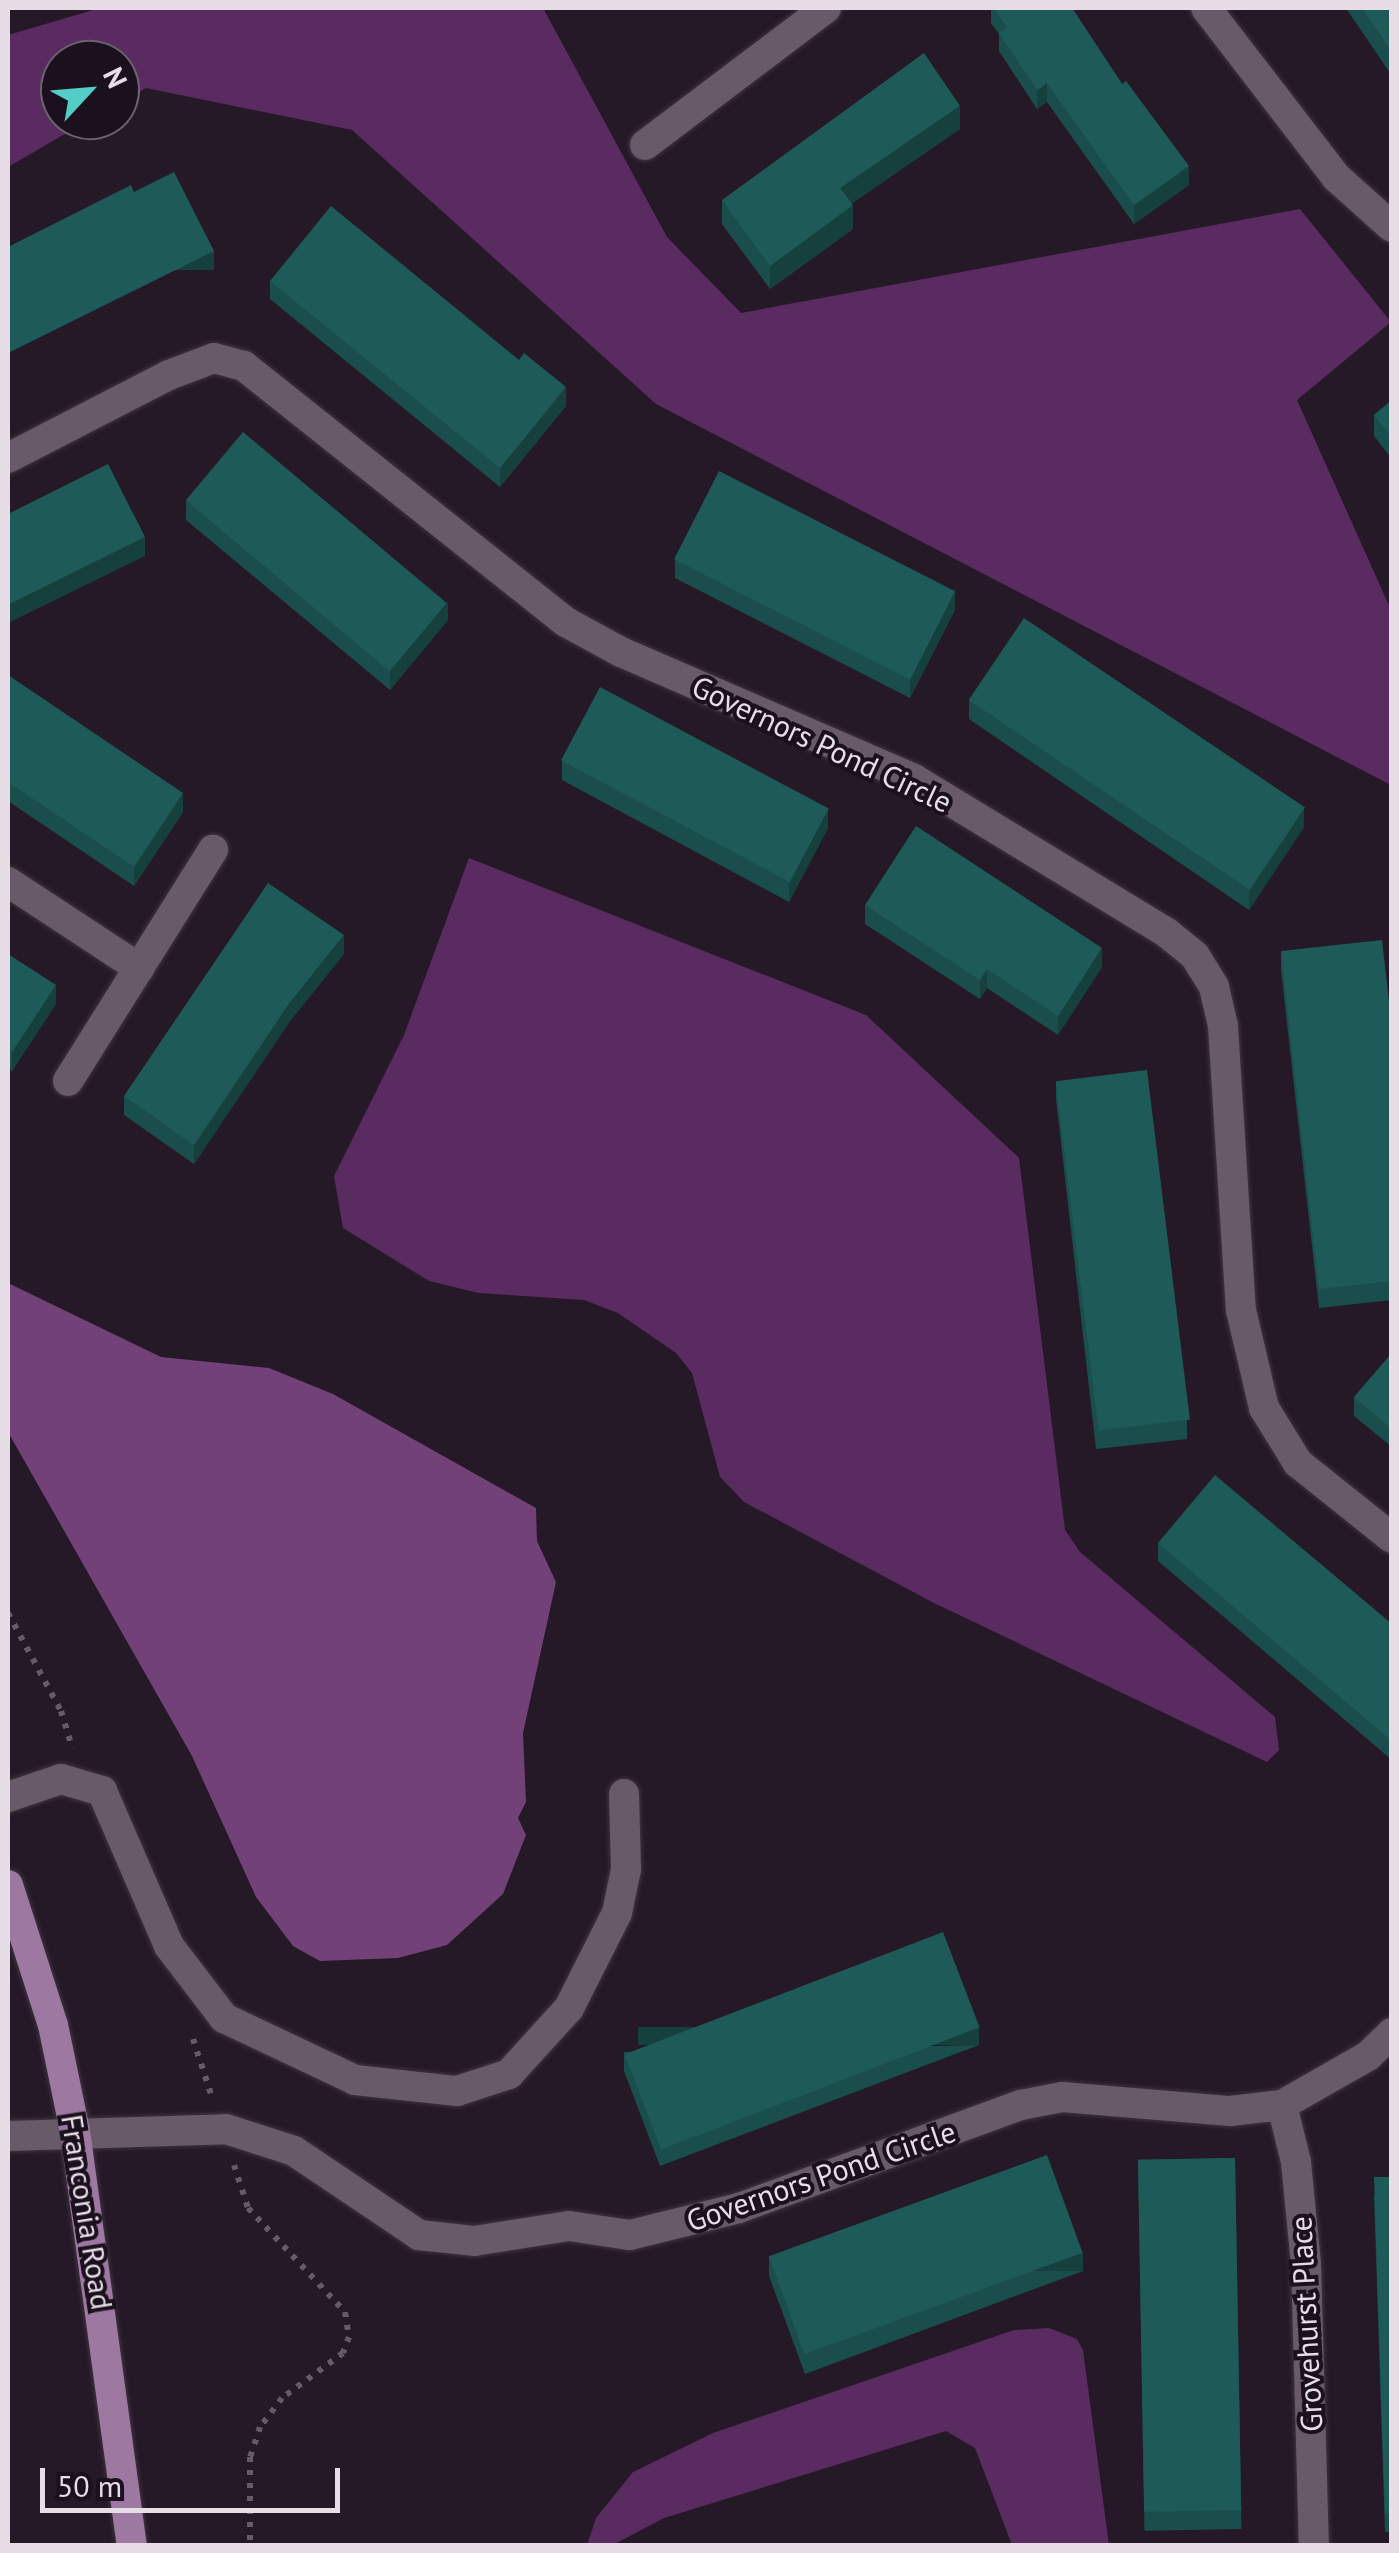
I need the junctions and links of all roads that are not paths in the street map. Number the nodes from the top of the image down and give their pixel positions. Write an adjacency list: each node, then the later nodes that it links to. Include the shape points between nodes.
1 (826, 8): 3 (street)
2 (1206, 8): 4 (street, via 1336,177)
3 (644, 145)
4 (1392, 227)
5 (8, 458): 10 (street, Governors Pond Circle, via 184,369 214,358 244,366 566,622 914,779 1167,933 1204,972 1224,1026 1241,1310 1264,1408 1298,1463)
6 (213, 850): 8 (street)
7 (8, 882): 8 (street)
8 (140, 968): 9 (street)
9 (68, 1081)
10 (1392, 1538)
11 (624, 1794): 12 (street, via 626,1869 617,1913 549,2036 486,2086 409,2090 355,2080 224,2018 169,1946 110,1801 76,1779 45,1782)
12 (8, 1797)
13 (8, 1886): 16 (main road, Franconia Road, via 52,2025)
14 (1392, 2033): 15 (street, Governors Pond Circle, via 1368,2056)
15 (1282, 2105): 16 (street, Governors Pond Circle, via 1230,2111 1062,2097 1021,2105 668,2228 630,2234 569,2226 474,2242 419,2235 294,2151 226,2129); 19 (street, Grovehurst Place, via 1296,2162 1306,2264)
16 (75, 2131): 17 (street, Governors Pond Circle); 18 (main road, Franconia Road)
17 (8, 2136)
18 (132, 2546)
19 (1314, 2546)

